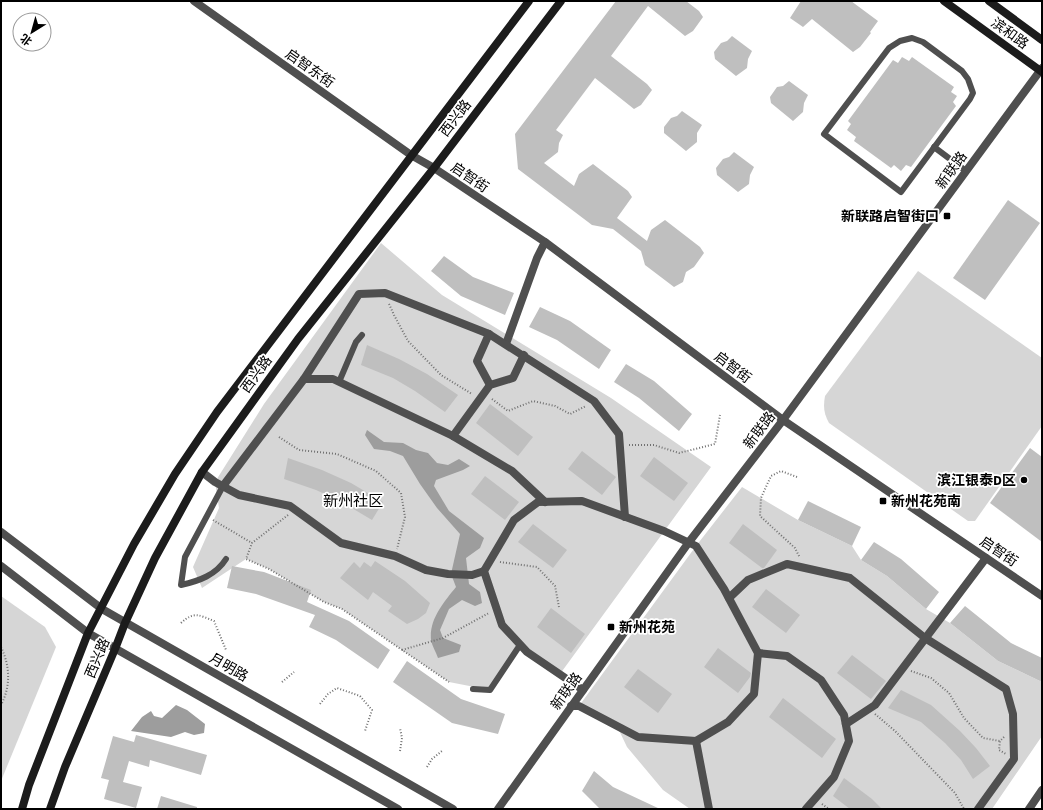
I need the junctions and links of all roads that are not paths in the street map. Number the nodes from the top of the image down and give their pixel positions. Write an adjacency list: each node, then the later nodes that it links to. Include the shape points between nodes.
1 (194, 1): 9 (street, 启智东街)
2 (529, 1): 9 (main road, 西兴路)
3 (561, 1): 10 (main road, 西兴路)
4 (944, 1): 7 (main road, 滨和路)
5 (989, 1): 6 (main road, 滨和路)
6 (1042, 40)
7 (1041, 70): 11 (street, 新联路)
8 (934, 147): 8 (lane, via 973,93 962,71 923,42 912,38 900,41 889,48 824,134 901,192); 11 (lane)
9 (412, 156): 10 (street, 启智街); 34 (main road, 西兴路, via 217,412 175,474 134,544)
10 (434, 168): 12 (street, 启智街); 22 (main road, 西兴路, via 298,339)
11 (966, 171): 20 (street, 新联路)
12 (544, 242): 15 (street); 20 (street, 启智街)
13 (489, 334): 15 (street); 17 (street, via 386,293 359,294); 19 (street, via 477,361)
14 (362, 335): 18 (lane, via 356,342)
15 (506, 344): 16 (street)
16 (524, 355): 19 (street, via 513,378); 25 (street, via 594,401 619,434)
17 (304, 379): 18 (street, via 333,379); 23 (street)
18 (339, 382): 21 (street)
19 (490, 385): 21 (street)
20 (783, 420): 27 (street, 新联路); 28 (street, 启智街)
21 (453, 436): 24 (street, via 512,471)
22 (202, 472): 23 (street); 35 (main road, 西兴路, via 155,558)
23 (223, 486): 29 (lane, via 185,557 181,585 200,580 221,567); 31 (street, via 239,495 290,506 341,543 395,556 426,570 472,575)
24 (545, 502): 25 (street, via 582,501); 31 (street, via 538,502 514,520)
25 (625, 516): 27 (street)
26 (1, 532): 34 (street, 月明路)
27 (689, 542): 33 (street, via 696,546); 42 (street, 新联路)
28 (986, 558): 32 (street, 启智街); 37 (street)
29 (226, 559)
30 (1, 566): 36 (street)
31 (484, 572): 38 (street, via 502,625)
32 (1042, 596)
33 (728, 598): 37 (street, via 748,580 787,564 850,578); 40 (street)
34 (102, 609): 35 (street, 月明路); 36 (main road, 西兴路)
35 (125, 623): 39 (main road, 西兴路); 50 (street, 月明路)
36 (88, 633): 39 (street); 47 (main road, 西兴路)
37 (926, 638): 44 (street, via 875,704); 54 (street, via 1006,689 1014,714 1014,759)
38 (520, 645): 41 (lane, via 490,690); 42 (street)
39 (115, 649): 48 (main road, 西兴路, via 65,766); 49 (street)
40 (758, 653): 44 (street, via 787,656 821,680 844,715); 45 (street, via 754,694 728,722)
41 (473, 689)
42 (583, 690): 43 (street, 新联路)
43 (571, 706): 45 (street, via 579,706 638,737); 51 (street, 新联路)
44 (846, 724): 53 (street, via 849,741 834,777)
45 (696, 741): 52 (street)
46 (1042, 790): 55 (street)
47 (22, 809)
48 (50, 809)
49 (398, 809)
50 (454, 809)
51 (498, 809)
52 (709, 809)
53 (806, 809)
54 (978, 809)
55 (1029, 809)

